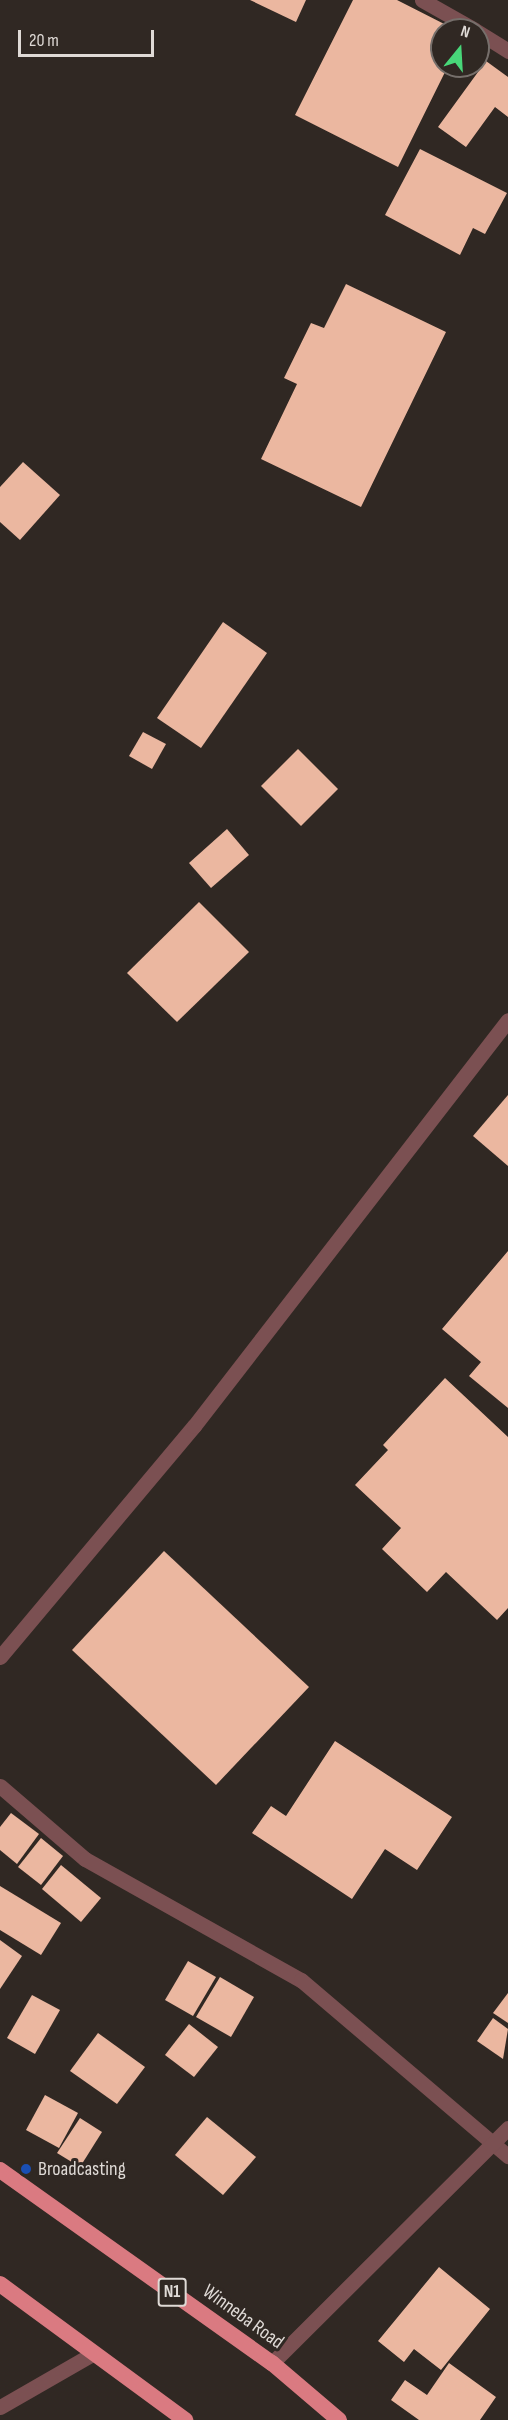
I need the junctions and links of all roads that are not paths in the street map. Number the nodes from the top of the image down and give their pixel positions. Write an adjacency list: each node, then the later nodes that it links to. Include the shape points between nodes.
1 (422, 0): 2 (street)
2 (453, 18)
3 (490, 40): 4 (street)
4 (508, 51)
5 (508, 1020): 6 (street, via 194,1426)
6 (0, 1657)
7 (0, 1786): 9 (street, via 85,1859 301,1980)
8 (508, 2128): 9 (street)
9 (494, 2147): 10 (street); 14 (street)
10 (508, 2156)
11 (0, 2170): 14 (highway, Winneba Road / N1)
12 (0, 2284): 13 (highway)
13 (94, 2353): 15 (street); 16 (highway)
14 (272, 2363): 17 (highway, Winneba Road / N1)
15 (0, 2407)
16 (185, 2420)
17 (339, 2420)

